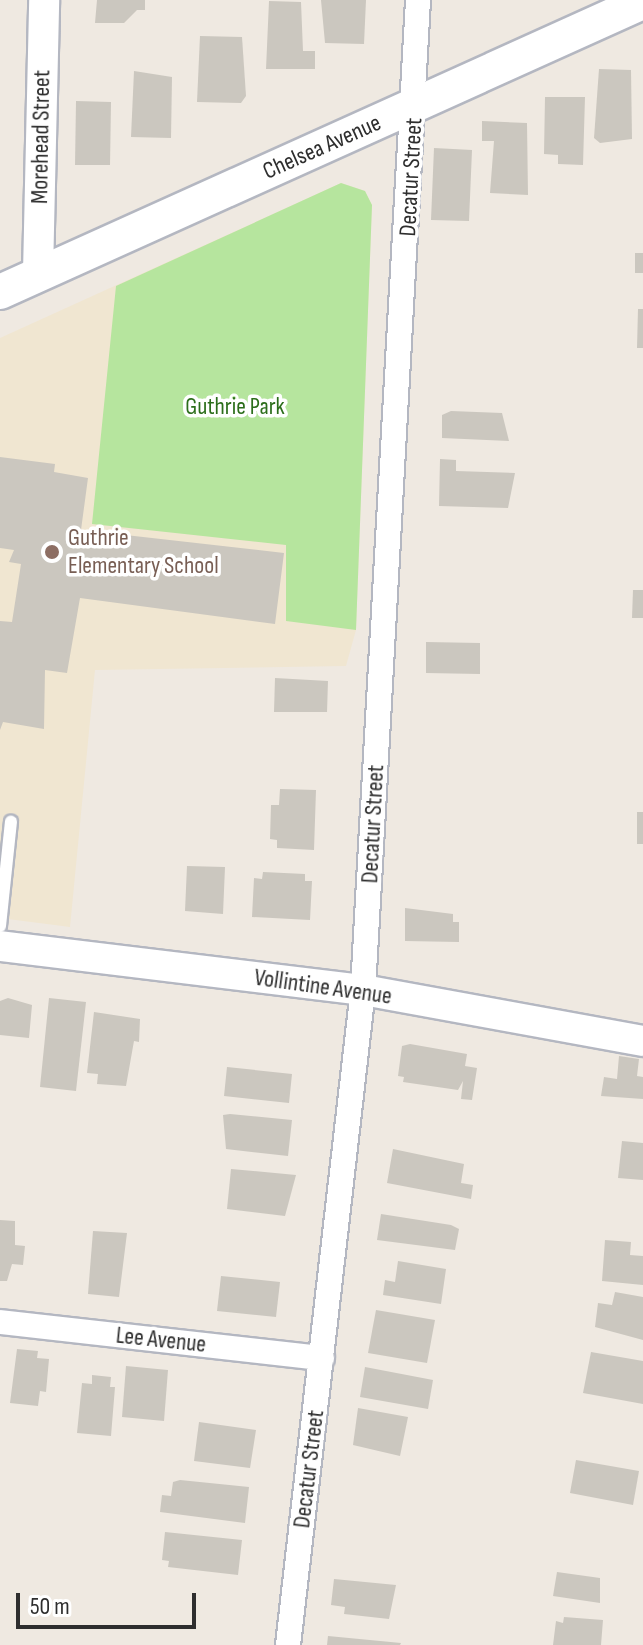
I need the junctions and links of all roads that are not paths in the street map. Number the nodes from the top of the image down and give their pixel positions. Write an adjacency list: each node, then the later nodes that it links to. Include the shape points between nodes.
1 (44, 0): 5 (street, Morehead Street)
2 (418, 0): 4 (street, Decatur Street)
3 (643, 2): 4 (main road, Chelsea Avenue)
4 (415, 105): 5 (main road, Chelsea Avenue); 10 (street, Decatur Street)
5 (38, 273): 6 (main road, Chelsea Avenue)
6 (0, 292)
7 (11, 822): 8 (lane)
8 (0, 926)
9 (0, 946): 10 (street, Vollintine Avenue)
10 (363, 990): 11 (street, Vollintine Avenue); 13 (street, Decatur Street)
11 (643, 1041)
12 (0, 1322): 13 (street, Lee Avenue)
13 (322, 1358): 14 (street, Decatur Street)
14 (288, 1645)

